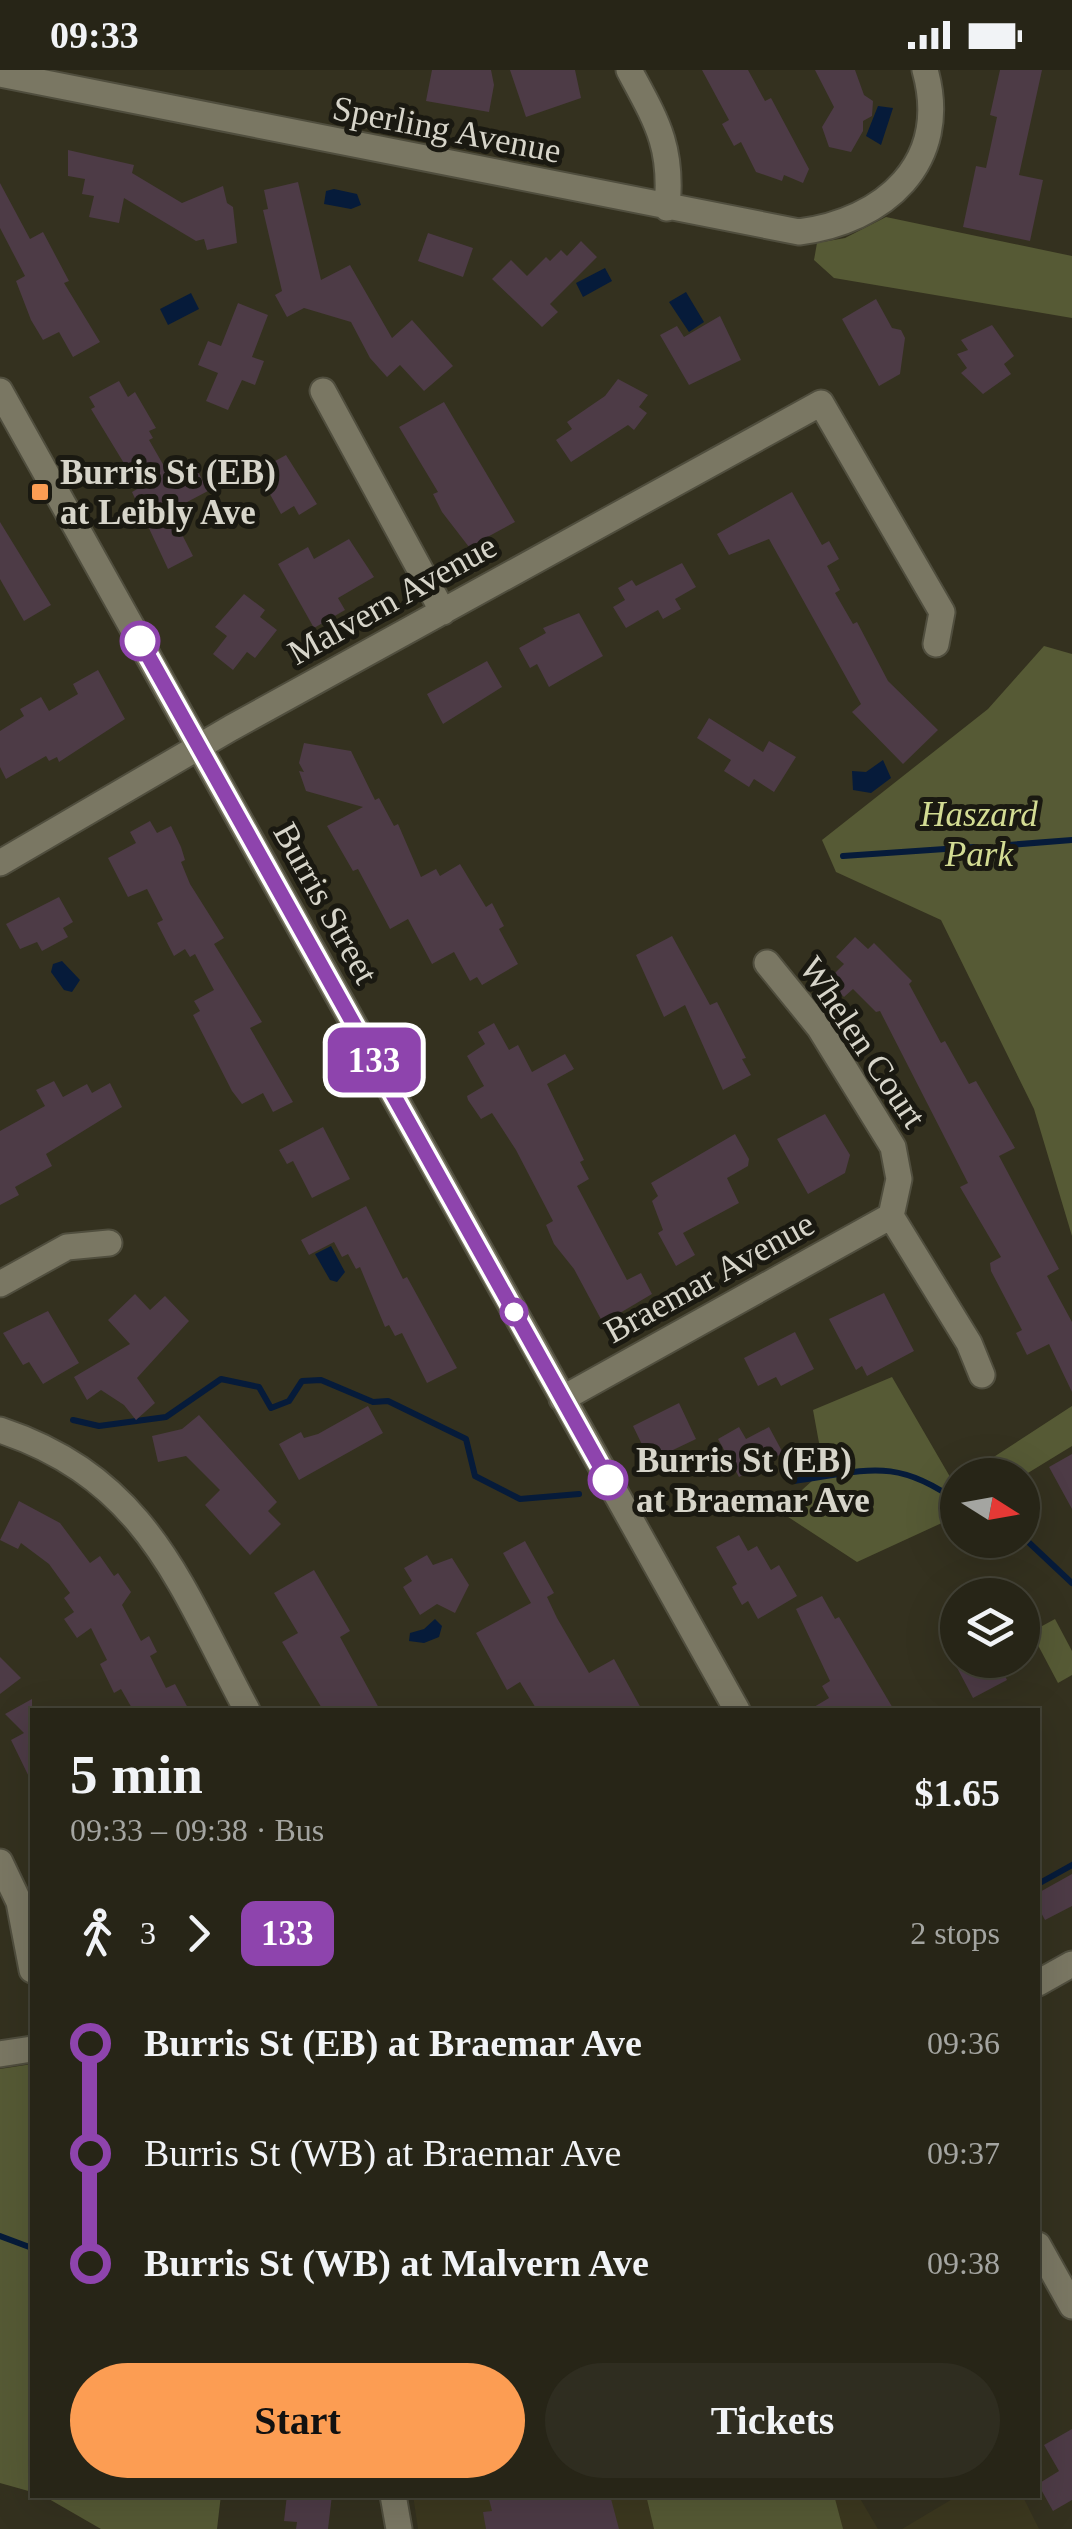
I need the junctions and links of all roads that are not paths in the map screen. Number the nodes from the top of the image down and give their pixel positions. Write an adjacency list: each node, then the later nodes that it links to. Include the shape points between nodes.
1 (630, 70): 4 (street, via 666,140)
2 (925, 70): 4 (street, Sperling Avenue, via 925,137 902,185 846,224 798,232)
3 (0, 74): 4 (street, Sperling Avenue)
4 (667, 208)
5 (0, 391): 7 (street, Burris Street)
6 (323, 391): 8 (street)
7 (10, 432): 10 (street, Burris Street)
8 (443, 612): 9 (street, Malvern Avenue, via 821,403 942,612); 10 (street, Malvern Avenue)
9 (936, 644)
10 (200, 748): 11 (street, Malvern Avenue); 17 (street, Burris Street)
11 (0, 862)
12 (767, 963): 13 (street, Whelen Court, via 819,1027 893,1147 899,1178)
13 (890, 1216): 16 (street, via 970,1343); 17 (street, Braemar Avenue)
14 (109, 1243): 15 (street, via 66,1247)
15 (0, 1284)
16 (982, 1375)
17 (562, 1399): 20 (street, Burris Street)
18 (0, 1430): 19 (street, via 66,1458 135,1513)
19 (246, 1708)
20 (736, 1708)
21 (0, 1862): 22 (street, via 20,1902)
22 (30, 1959)
23 (1072, 1964): 24 (street)
24 (1040, 1982)
25 (30, 2049): 26 (street)
26 (0, 2054)
27 (1040, 2249): 28 (street)
28 (1072, 2306)
29 (394, 2498): 30 (street)
30 (399, 2529)

